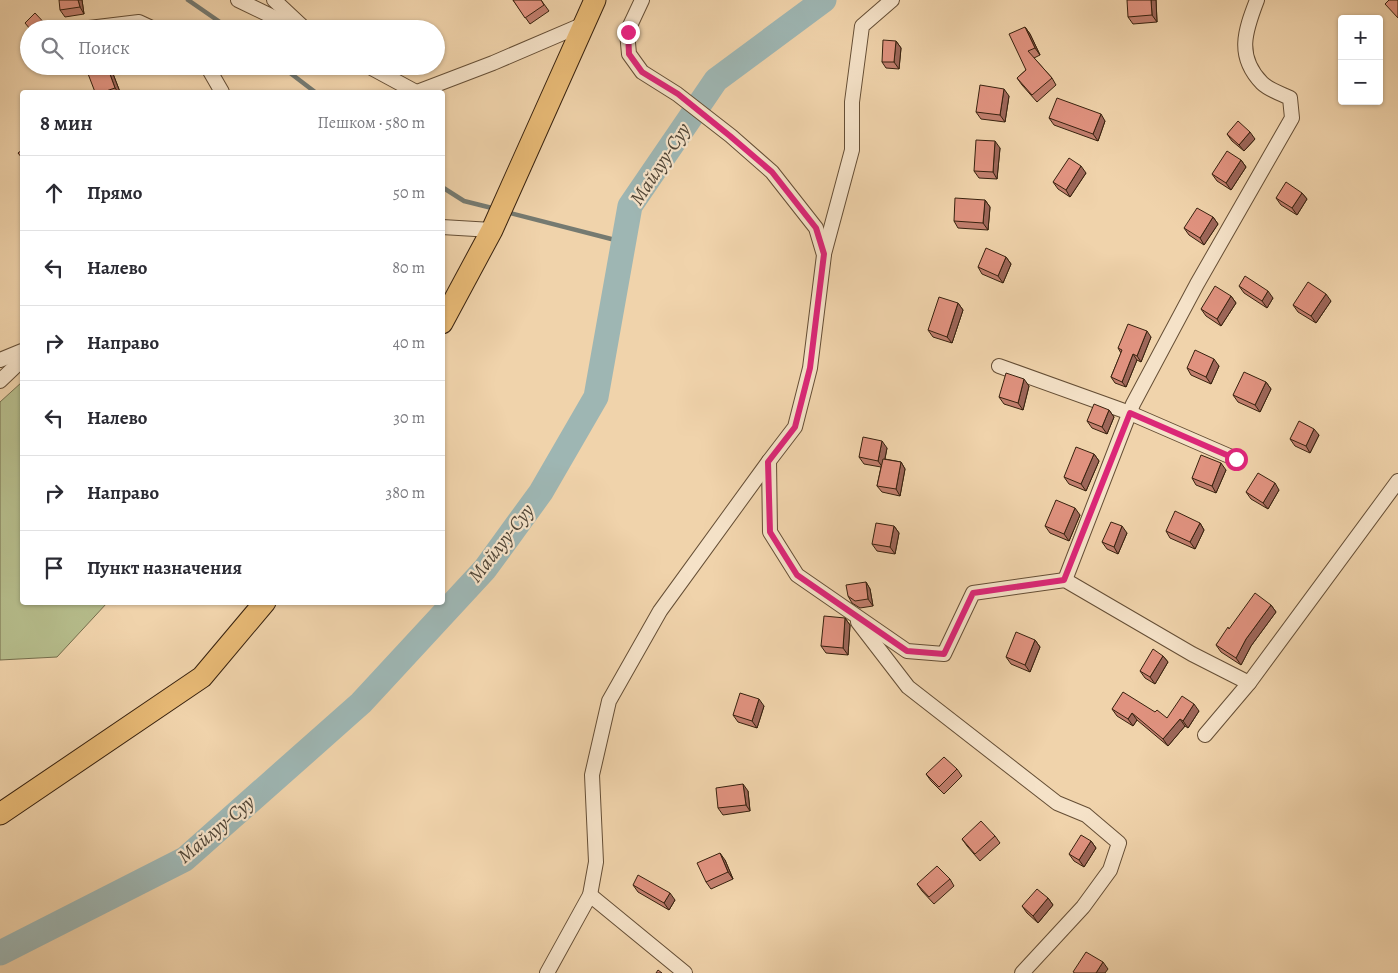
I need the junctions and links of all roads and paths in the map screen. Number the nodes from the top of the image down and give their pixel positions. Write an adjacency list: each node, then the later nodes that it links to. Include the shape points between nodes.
1 (238, 0): 7 (street)
2 (274, 0): 8 (street)
3 (595, 0): 9 (main road)
4 (642, 0): 17 (street, via 628,32 629,54 642,72 678,94 772,172 816,228)
5 (892, 0): 17 (street, via 862,26 852,102 852,150)
6 (1257, 0): 24 (street, via 1245,30 1247,61 1263,84 1290,98 1292,118 1197,284)
7 (279, 20)
8 (295, 20)
9 (584, 24): 14 (street); 15 (main road)
10 (212, 75): 12 (street)
11 (385, 75): 13 (street)
12 (221, 90)
13 (412, 90)
14 (421, 90)
15 (494, 225): 16 (street); 18 (main road)
16 (445, 227)
17 (824, 254): 26 (street, via 810,368 795,427)
18 (445, 317)
19 (20, 352): 20 (street)
20 (0, 360)
21 (20, 362): 23 (street)
22 (999, 366): 24 (street)
23 (0, 381)
24 (1130, 413): 25 (street); 28 (street)
25 (1236, 459)
26 (768, 462): 30 (street, via 770,532 797,575); 34 (street, via 660,611 610,701 592,775 596,862)
27 (1398, 481): 31 (street)
28 (1064, 580): 30 (street, via 973,593 944,654 907,651); 31 (street)
29 (262, 605): 33 (main road, via 202,677)
30 (849, 610): 37 (street, via 908,687 1057,803 1086,814 1119,843 1110,870 1084,908)
31 (1249, 683): 32 (street)
32 (1205, 735)
33 (0, 814)
34 (590, 895): 35 (street); 36 (street)
35 (547, 973)
36 (685, 973)
37 (1022, 973)

